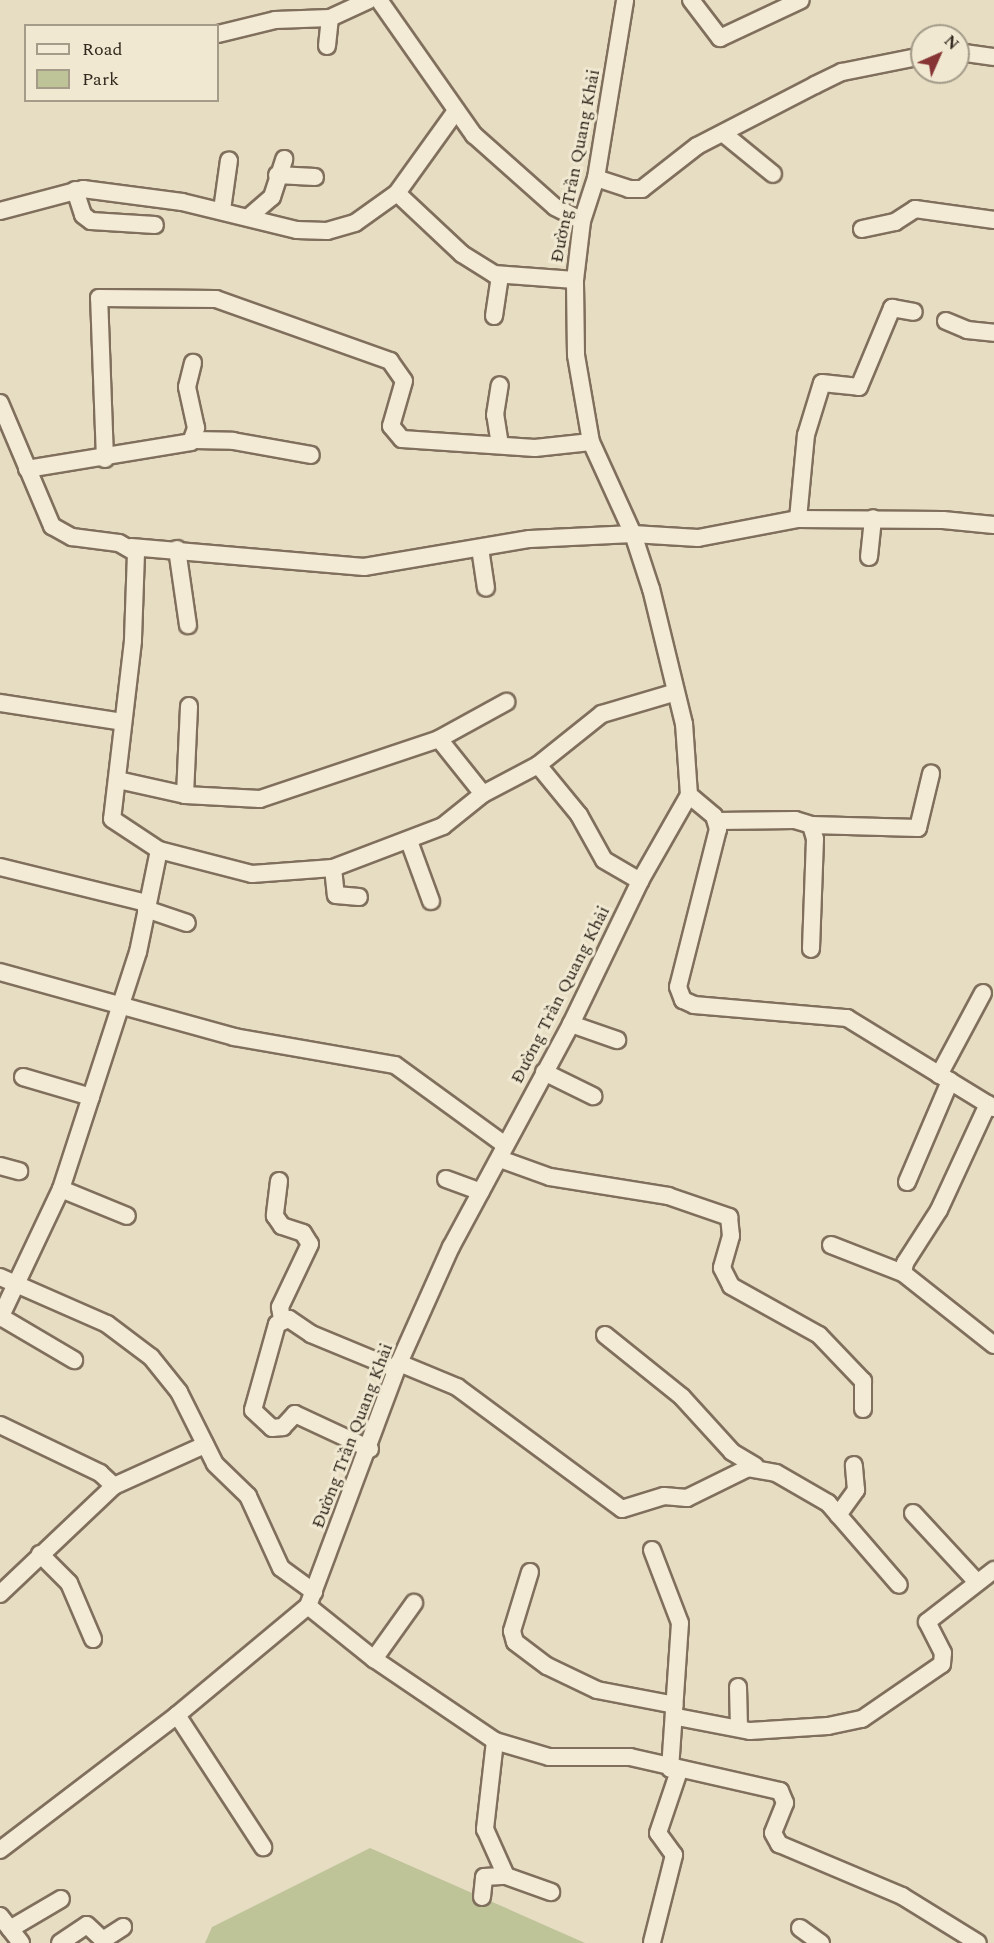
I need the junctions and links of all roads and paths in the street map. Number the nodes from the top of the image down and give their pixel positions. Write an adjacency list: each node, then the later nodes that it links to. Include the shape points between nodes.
1 (369, 0): 6 (street)
2 (379, 0): 12 (street, via 434,73)
3 (626, 0): 19 (street, Đường Trần Quang Khải)
4 (691, 0): 5 (street, via 720,38)
5 (801, 0)
6 (330, 18): 7 (street, via 274,20); 8 (street)
7 (219, 34)
8 (327, 46)
9 (970, 54): 10 (street)
10 (994, 57)
11 (910, 58): 13 (street, via 842,72 760,111)
12 (456, 111): 21 (street); 26 (street, via 526,183)
13 (724, 134): 16 (street); 19 (street, via 697,146 642,189 629,189)
14 (284, 159): 17 (street)
15 (229, 160): 22 (street)
16 (773, 174)
17 (278, 175): 18 (street); 24 (street, via 268,202)
18 (315, 177)
19 (596, 178): 26 (street, Đường Trần Quang Khải)
20 (75, 190): 22 (street); 23 (street); 27 (street, via 83,215 91,221)
21 (397, 193): 24 (street, via 355,223 327,231 297,230); 29 (street, via 462,254)
22 (222, 210): 24 (street)
23 (0, 211)
24 (250, 216)
25 (994, 220): 28 (street, via 915,209 895,222)
26 (582, 221): 30 (street, Đường Trần Quang Khải)
27 (155, 225)
28 (862, 230)
29 (500, 276): 30 (street, via 527,274); 32 (street)
30 (574, 280): 39 (street, Đường Trần Quang Khải, via 576,355)
31 (914, 312): 45 (street, via 892,308 859,387 822,383 806,435)
32 (494, 316)
33 (946, 321): 34 (street, via 967,330)
34 (994, 333)
35 (193, 363): 38 (street, via 188,387 196,428)
36 (500, 385): 40 (street, via 495,415)
37 (0, 403): 43 (street)
38 (194, 440): 41 (street, via 233,441); 42 (street)
39 (591, 442): 40 (street, via 535,448); 47 (street, Đường Trần Quang Khải)
40 (500, 445): 42 (street, via 396,437 391,426 405,389 401,374 390,361 347,345 216,299 99,298)
41 (311, 455)
42 (105, 459): 43 (street)
43 (27, 469): 48 (street, via 47,518 60,533)
44 (873, 518): 45 (street); 46 (street); 51 (street)
45 (798, 519): 47 (street, via 698,538)
46 (994, 525)
47 (633, 534): 49 (street, via 530,539); 54 (street, Đường Trần Quang Khải, via 651,589)
48 (131, 547): 50 (street); 58 (street, via 138,561)
49 (480, 548): 50 (street, via 364,567); 52 (street)
50 (177, 549): 53 (street)
51 (868, 557)
52 (486, 588)
53 (188, 625)
54 (673, 693): 60 (street, via 602,714); 65 (street, Đường Trần Quang Khải, via 684,724)
55 (507, 702): 59 (street)
56 (0, 703): 58 (street)
57 (189, 706): 64 (street)
58 (123, 722): 62 (street)
59 (439, 739): 63 (street); 64 (street, via 271,797 247,800)
60 (538, 765): 63 (street); 72 (street, via 579,815 604,860)
61 (931, 774): 67 (street, via 918,828)
62 (118, 780): 64 (street); 69 (street, via 112,819)
63 (483, 794): 68 (street, via 443,826)
64 (185, 795)
65 (689, 795): 66 (street); 72 (street, Đường Trần Quang Khải)
66 (717, 821): 67 (street, via 795,820); 85 (street, via 678,987 683,1000 693,1005 847,1018)
67 (811, 825): 77 (street, via 815,839)
68 (409, 841): 71 (street); 74 (street)
69 (159, 850): 71 (street, via 252,874); 75 (street)
70 (0, 867): 75 (street)
71 (333, 868): 73 (street, via 336,895)
72 (640, 881): 81 (street, Đường Trần Quang Khải)
73 (359, 897)
74 (431, 901)
75 (146, 906): 76 (street); 80 (street)
76 (187, 923)
77 (811, 949)
78 (0, 972): 80 (street)
79 (983, 993): 85 (street)
80 (122, 1002): 87 (street); 89 (street, via 234,1037 395,1065)
81 (571, 1024): 82 (street); 83 (street, Đường Trần Quang Khải)
82 (617, 1040)
83 (544, 1072): 86 (street); 89 (street, Đường Trần Quang Khải)
84 (23, 1077): 87 (street)
85 (945, 1078): 88 (street); 94 (street)
86 (593, 1096)
87 (91, 1097): 95 (street)
88 (991, 1106): 99 (street)
89 (503, 1152): 96 (street, Đường Trần Quang Khải); 108 (street, via 550,1177 586,1179 625,1191 668,1197 729,1217 731,1236 722,1268 731,1286 819,1335 863,1381)
90 (0, 1166): 91 (street)
91 (19, 1171)
92 (446, 1179): 96 (street)
93 (279, 1181): 103 (street, via 274,1216 282,1226 303,1233 310,1244 280,1307)
94 (908, 1182)
95 (61, 1189): 97 (street); 101 (street)
96 (481, 1192): 107 (street, Đường Trần Quang Khải)
97 (127, 1216)
98 (831, 1245): 99 (street)
99 (903, 1273): 105 (street)
100 (0, 1277): 101 (street)
101 (18, 1283): 102 (street); 110 (street, via 106,1324 140,1347 179,1392)
102 (0, 1318): 106 (street)
103 (282, 1319): 107 (street); 111 (street, via 253,1410 272,1428 283,1427 296,1414)
104 (605, 1335): 113 (street, via 682,1397 732,1452)
105 (994, 1345)
106 (74, 1360)
107 (398, 1366): 111 (street, Đường Trần Quang Khải); 113 (street, via 457,1387 563,1470 622,1509 664,1496 687,1498)
108 (863, 1409)
109 (0, 1425): 114 (street, via 100,1473)
110 (205, 1445): 114 (street); 124 (street, via 214,1464 248,1496 281,1568)
111 (370, 1449): 124 (street, Đường Trần Quang Khải)
112 (854, 1465): 116 (street, via 856,1490)
113 (755, 1466): 116 (street, via 808,1488)
114 (114, 1486): 118 (street)
115 (913, 1513): 121 (street)
116 (838, 1515): 122 (street, via 865,1540)
117 (652, 1550): 129 (street, via 680,1623)
118 (40, 1554): 123 (street); 126 (street, via 69,1583)
119 (994, 1570): 121 (street)
120 (530, 1572): 129 (street, via 512,1631 515,1642 554,1670 597,1690)
121 (976, 1581): 131 (street, via 927,1622 943,1653 942,1664 862,1719 773,1730)
122 (899, 1585)
123 (2, 1587)
124 (311, 1599): 127 (street); 130 (street, Đường Trần Quang Khải)
125 (414, 1603): 127 (street)
126 (93, 1639)
127 (374, 1659): 132 (street)
128 (738, 1687): 131 (street)
129 (676, 1711): 131 (street); 133 (street)
130 (177, 1715): 134 (street); 135 (street, Đường Trần Quang Khải)
131 (739, 1728)
132 (495, 1741): 133 (street, via 549,1757 630,1757); 136 (street, via 484,1825)
133 (675, 1770): 143 (street, via 658,1833 674,1855); 147 (street, via 780,1791 785,1803 773,1833 779,1844 902,1896)
134 (263, 1847)
135 (0, 1850)
136 (506, 1876): 137 (street); 138 (street, via 484,1877)
137 (551, 1892)
138 (482, 1897)
139 (61, 1899): 140 (street)
140 (5, 1923): 144 (street)
141 (123, 1927): 145 (street, via 101,1940 87,1925)
142 (800, 1928): 146 (street)
143 (652, 1942)
144 (21, 1943)
145 (60, 1943)
146 (821, 1943)
147 (978, 1943)

